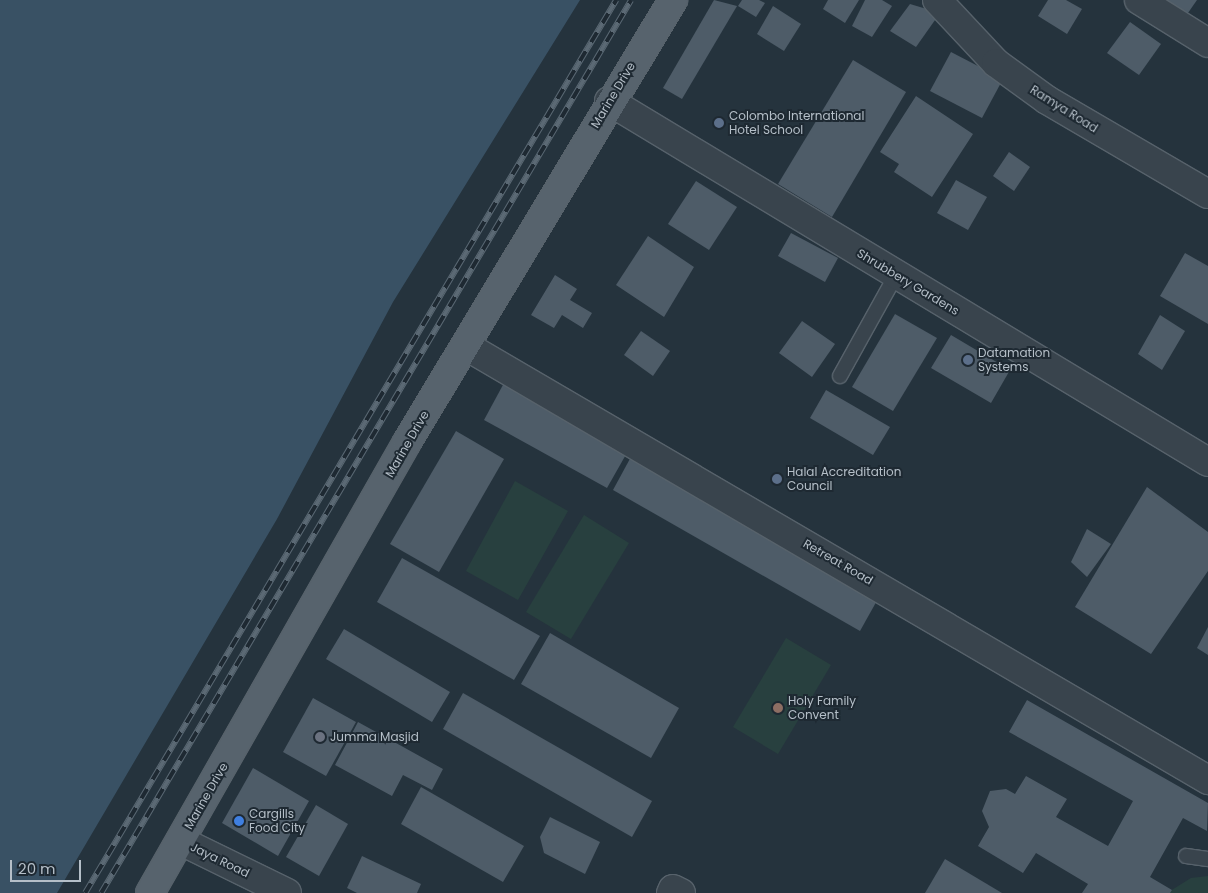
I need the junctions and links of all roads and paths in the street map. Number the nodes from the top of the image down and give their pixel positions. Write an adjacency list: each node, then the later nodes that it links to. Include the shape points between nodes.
1 (673, 0): 5 (main road, Marine Drive)
2 (937, 0): 6 (street, Ramya Road, via 996,63 1047,100)
3 (1139, 0): 4 (street)
4 (1208, 43)
5 (609, 101): 7 (street, Shrubbery Gardens); 8 (main road, Marine Drive)
6 (1208, 194)
7 (896, 275): 9 (lane); 10 (street, Shrubbery Gardens)
8 (466, 346): 11 (street, Retreat Road); 12 (main road, Marine Drive)
9 (840, 376)
10 (1208, 462)
11 (1208, 780)
12 (181, 841): 15 (main road, Marine Drive); 16 (street, Jaya Road)
13 (1186, 856): 14 (lane)
14 (1208, 859)
15 (150, 893)
16 (287, 893)

